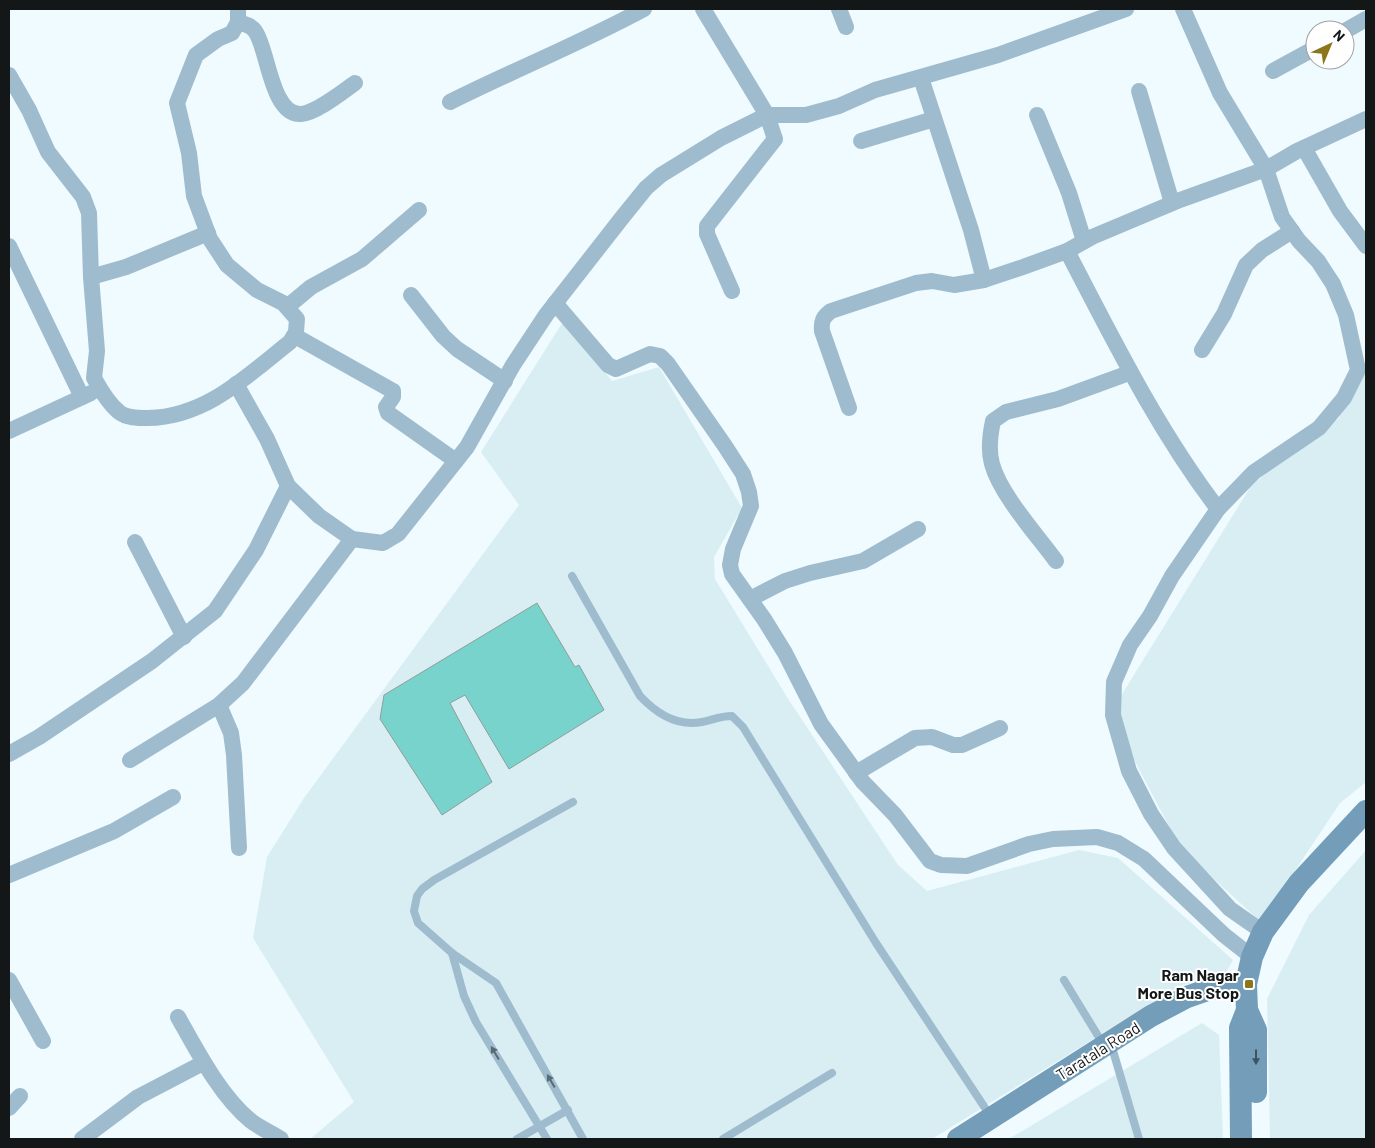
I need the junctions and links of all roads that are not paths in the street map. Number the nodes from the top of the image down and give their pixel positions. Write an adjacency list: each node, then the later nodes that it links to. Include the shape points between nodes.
1 (644, 9): 16 (street, via 592,37 542,57)
2 (703, 9): 17 (street)
3 (839, 9): 9 (street)
4 (1126, 9): 13 (street, via 998,55)
5 (1183, 9): 23 (street, via 1220,93)
6 (238, 15): 14 (street, via 255,31 271,79 292,113 310,112); 27 (street, via 232,33 196,55 176,103 189,153 194,196)
7 (1366, 19): 8 (street)
8 (1355, 25)
9 (846, 27)
10 (1305, 53): 11 (street)
11 (1273, 71)
12 (9, 75): 32 (street, via 48,152 83,197 89,212)
13 (921, 78): 17 (street, via 875,90 839,106 806,115); 19 (street)
14 (355, 83)
15 (1140, 92): 24 (street)
16 (450, 102)
17 (767, 115): 34 (street, via 775,139 706,226); 36 (street, via 683,160 646,188)
18 (1038, 115): 28 (street)
19 (934, 119): 21 (street); 33 (street, via 972,230)
20 (1366, 119): 22 (street)
21 (861, 141)
22 (1304, 148): 23 (street); 30 (street, via 1340,211)
23 (1266, 169): 24 (street); 26 (street, via 1282,217)
24 (1172, 203): 28 (street)
25 (419, 210): 37 (street, via 362,259 311,287)
26 (1292, 231): 39 (street, via 1250,261); 49 (street, via 1318,261 1332,284 1346,316 1358,370 1344,398 1319,428 1254,472)
27 (208, 233): 32 (street, via 144,260); 37 (street, via 227,265 257,290)
28 (1084, 241): 31 (street)
29 (9, 246): 44 (street)
30 (1366, 246)
31 (1067, 251): 33 (street); 40 (street)
32 (91, 277): 43 (street, via 97,351 94,378)
33 (984, 280): 45 (street, via 954,286 932,281 916,283 824,315 822,331)
34 (732, 291)
35 (411, 295): 41 (street, via 457,349)
36 (555, 303): 41 (street); 55 (street, via 608,365 622,368 650,354 664,359 725,446 743,474 749,492 751,506 733,549 730,565 732,574)
37 (287, 307): 38 (street, via 297,319)
38 (295, 336): 42 (street); 47 (street, via 393,391 386,407 388,413)
39 (1202, 350)
40 (1129, 373): 49 (street); 53 (street, via 1058,399 1006,412 993,422 992,464 1014,505)
41 (505, 381): 47 (street)
42 (236, 384): 43 (street, via 210,403 162,417 129,417 119,412); 48 (street, via 267,439)
43 (100, 389): 44 (street)
44 (82, 397): 46 (street)
45 (849, 408)
46 (9, 430)
47 (456, 461): 51 (street, via 389,541 373,544)
48 (288, 486): 51 (street, via 319,516); 56 (street, via 256,550 234,585 215,611)
49 (1218, 509): 67 (street, via 1130,645 1114,682 1113,715 1129,771 1151,814 1174,848 1230,909)
50 (918, 529): 55 (street, via 863,561 810,572)
51 (352, 539): 57 (street, via 243,683)
52 (135, 542): 56 (street)
53 (1056, 561)
54 (572, 576): 80 (lane, via 640,696 651,707 667,718 684,723 732,716 742,727 876,943)
55 (750, 599): 61 (street, via 785,653 821,724)
56 (184, 637): 59 (street, via 86,707)
57 (219, 704): 60 (street); 65 (street, via 231,733)
58 (1000, 728): 61 (street, via 962,745 932,737 915,738)
59 (9, 754)
60 (130, 760)
61 (856, 773): 69 (street, via 930,861 940,866 967,866 1053,839 1097,837 1118,844 1144,859 1224,935)
62 (173, 797): 66 (street, via 114,831)
63 (573, 802): 68 (lane, via 422,889 414,911 418,923)
64 (1366, 811): 67 (main road, via 1299,883)
65 (239, 848)
66 (9, 875)
67 (1263, 932): 69 (main road)
68 (452, 953): 79 (lane, one-way to 68, via 496,983); 81 (lane, one-way to 68, via 476,1022 464,996)
69 (1252, 956): 72 (main road)
70 (9, 980): 75 (street)
71 (1064, 980): 76 (lane)
72 (1246, 984): 73 (main road); 76 (main road, Taratala Road, via 1210,989 1187,997)
73 (1246, 1010): 90 (main road, via 1240,1028); 91 (main road, one-way to 91, via 1256,1030)
74 (178, 1017): 77 (street)
75 (43, 1041)
76 (1107, 1044): 80 (main road, Taratala Road); 89 (lane)
77 (204, 1063): 82 (street, via 138,1097); 83 (street, via 251,1121)
78 (832, 1073): 87 (lane)
79 (568, 1110): 81 (lane); 86 (lane)
80 (992, 1118): 88 (main road, Taratala Road)
81 (539, 1125): 84 (lane); 85 (lane)
82 (82, 1139)
83 (281, 1139)
84 (516, 1139)
85 (547, 1139)
86 (584, 1139)
87 (723, 1139)
88 (958, 1139)
89 (1139, 1139)
90 (1241, 1139)
91 (1256, 1139)

